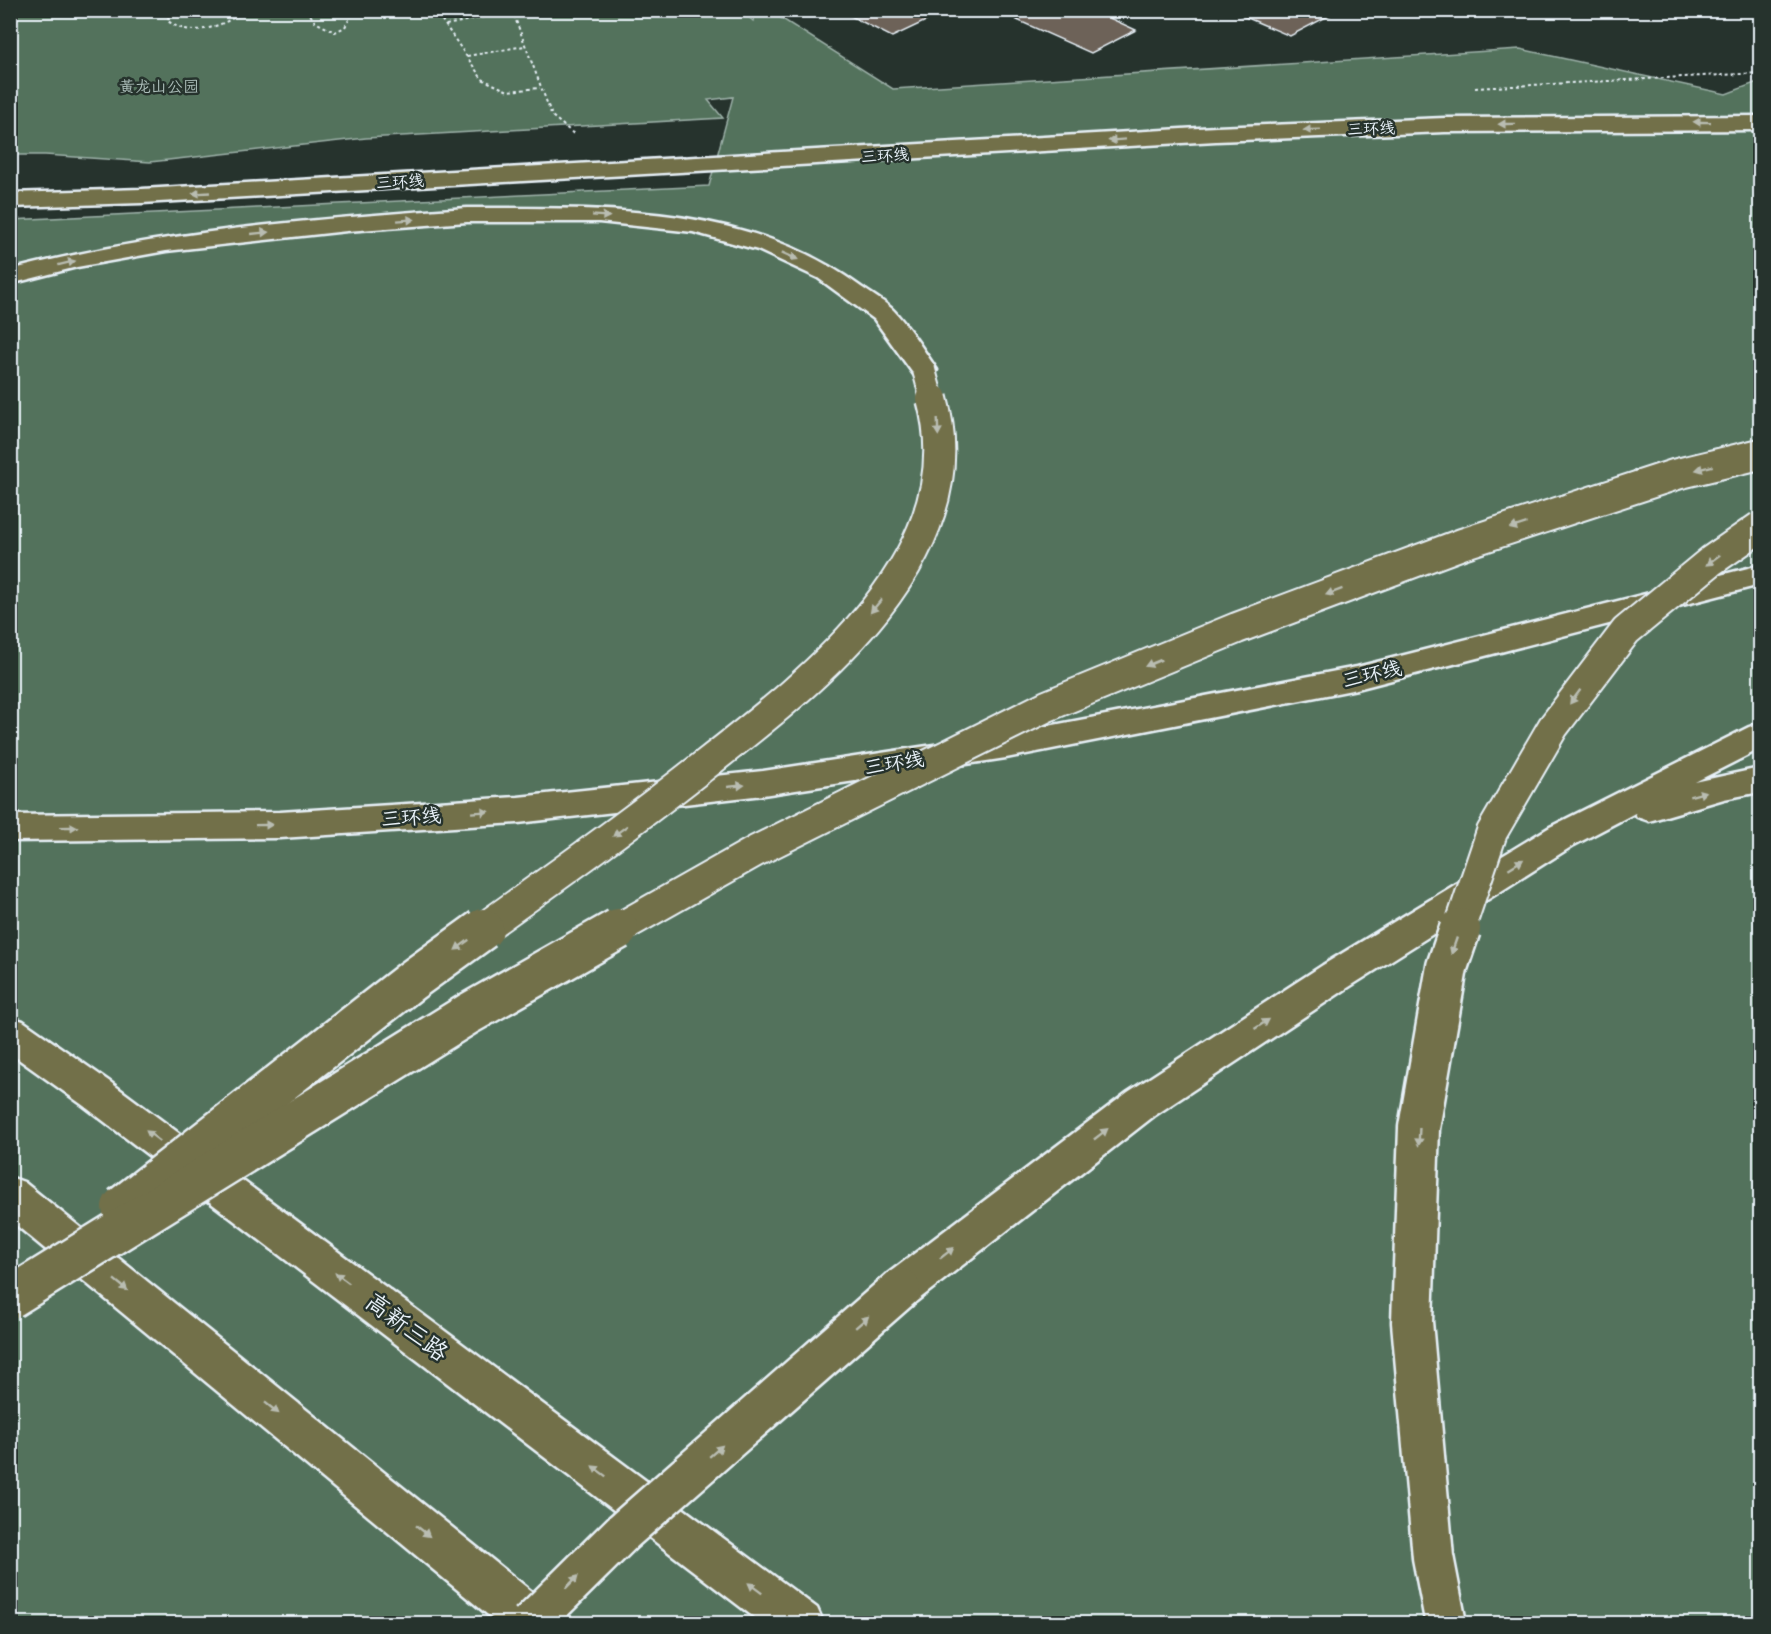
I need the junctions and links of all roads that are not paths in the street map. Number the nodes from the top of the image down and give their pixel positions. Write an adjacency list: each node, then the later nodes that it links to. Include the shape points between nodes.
1 (1761, 123): 2 (highway, 三环线, one-way to 2, via 1446,125 1216,134 142,196)
2 (10, 200)
3 (10, 277): 15 (highway, one-way to 15, bridge, via 166,244 347,224 467,215 599,215 695,225 766,245 827,273 883,314 924,370 938,420 938,474 924,529 893,586 847,642 786,702 640,816 411,981)
4 (1761, 454): 15 (highway, one-way to 15, bridge, via 1677,474 1462,544 1237,628 1047,706 756,851 468,1014)
5 (1761, 526): 19 (highway, one-way to 19, bridge, via 1711,561 1626,631 1553,727 1492,832 1447,967 1419,1128 1412,1322 1433,1557)
6 (1761, 576): 9 (highway, 三环线, one-way to 6, bridge, via 280,825 518,810 775,782 1017,744 1358,678)
7 (1761, 735): 10 (highway)
8 (1761, 780): 10 (highway, one-way to 8, via 1724,787)
9 (10, 828)
10 (1562, 836): 16 (highway, one-way to 10, bridge, via 623,1532 900,1289 1141,1104 1336,976)
11 (10, 1007): 13 (highway)
12 (10, 1032): 13 (highway, 高新三路)
13 (97, 1094): 18 (highway, 高新三路, one-way to 13)
14 (10, 1195): 17 (highway, one-way to 17)
15 (10, 1296)
16 (531, 1623)
17 (536, 1623)
18 (801, 1623)
19 (1446, 1623)

